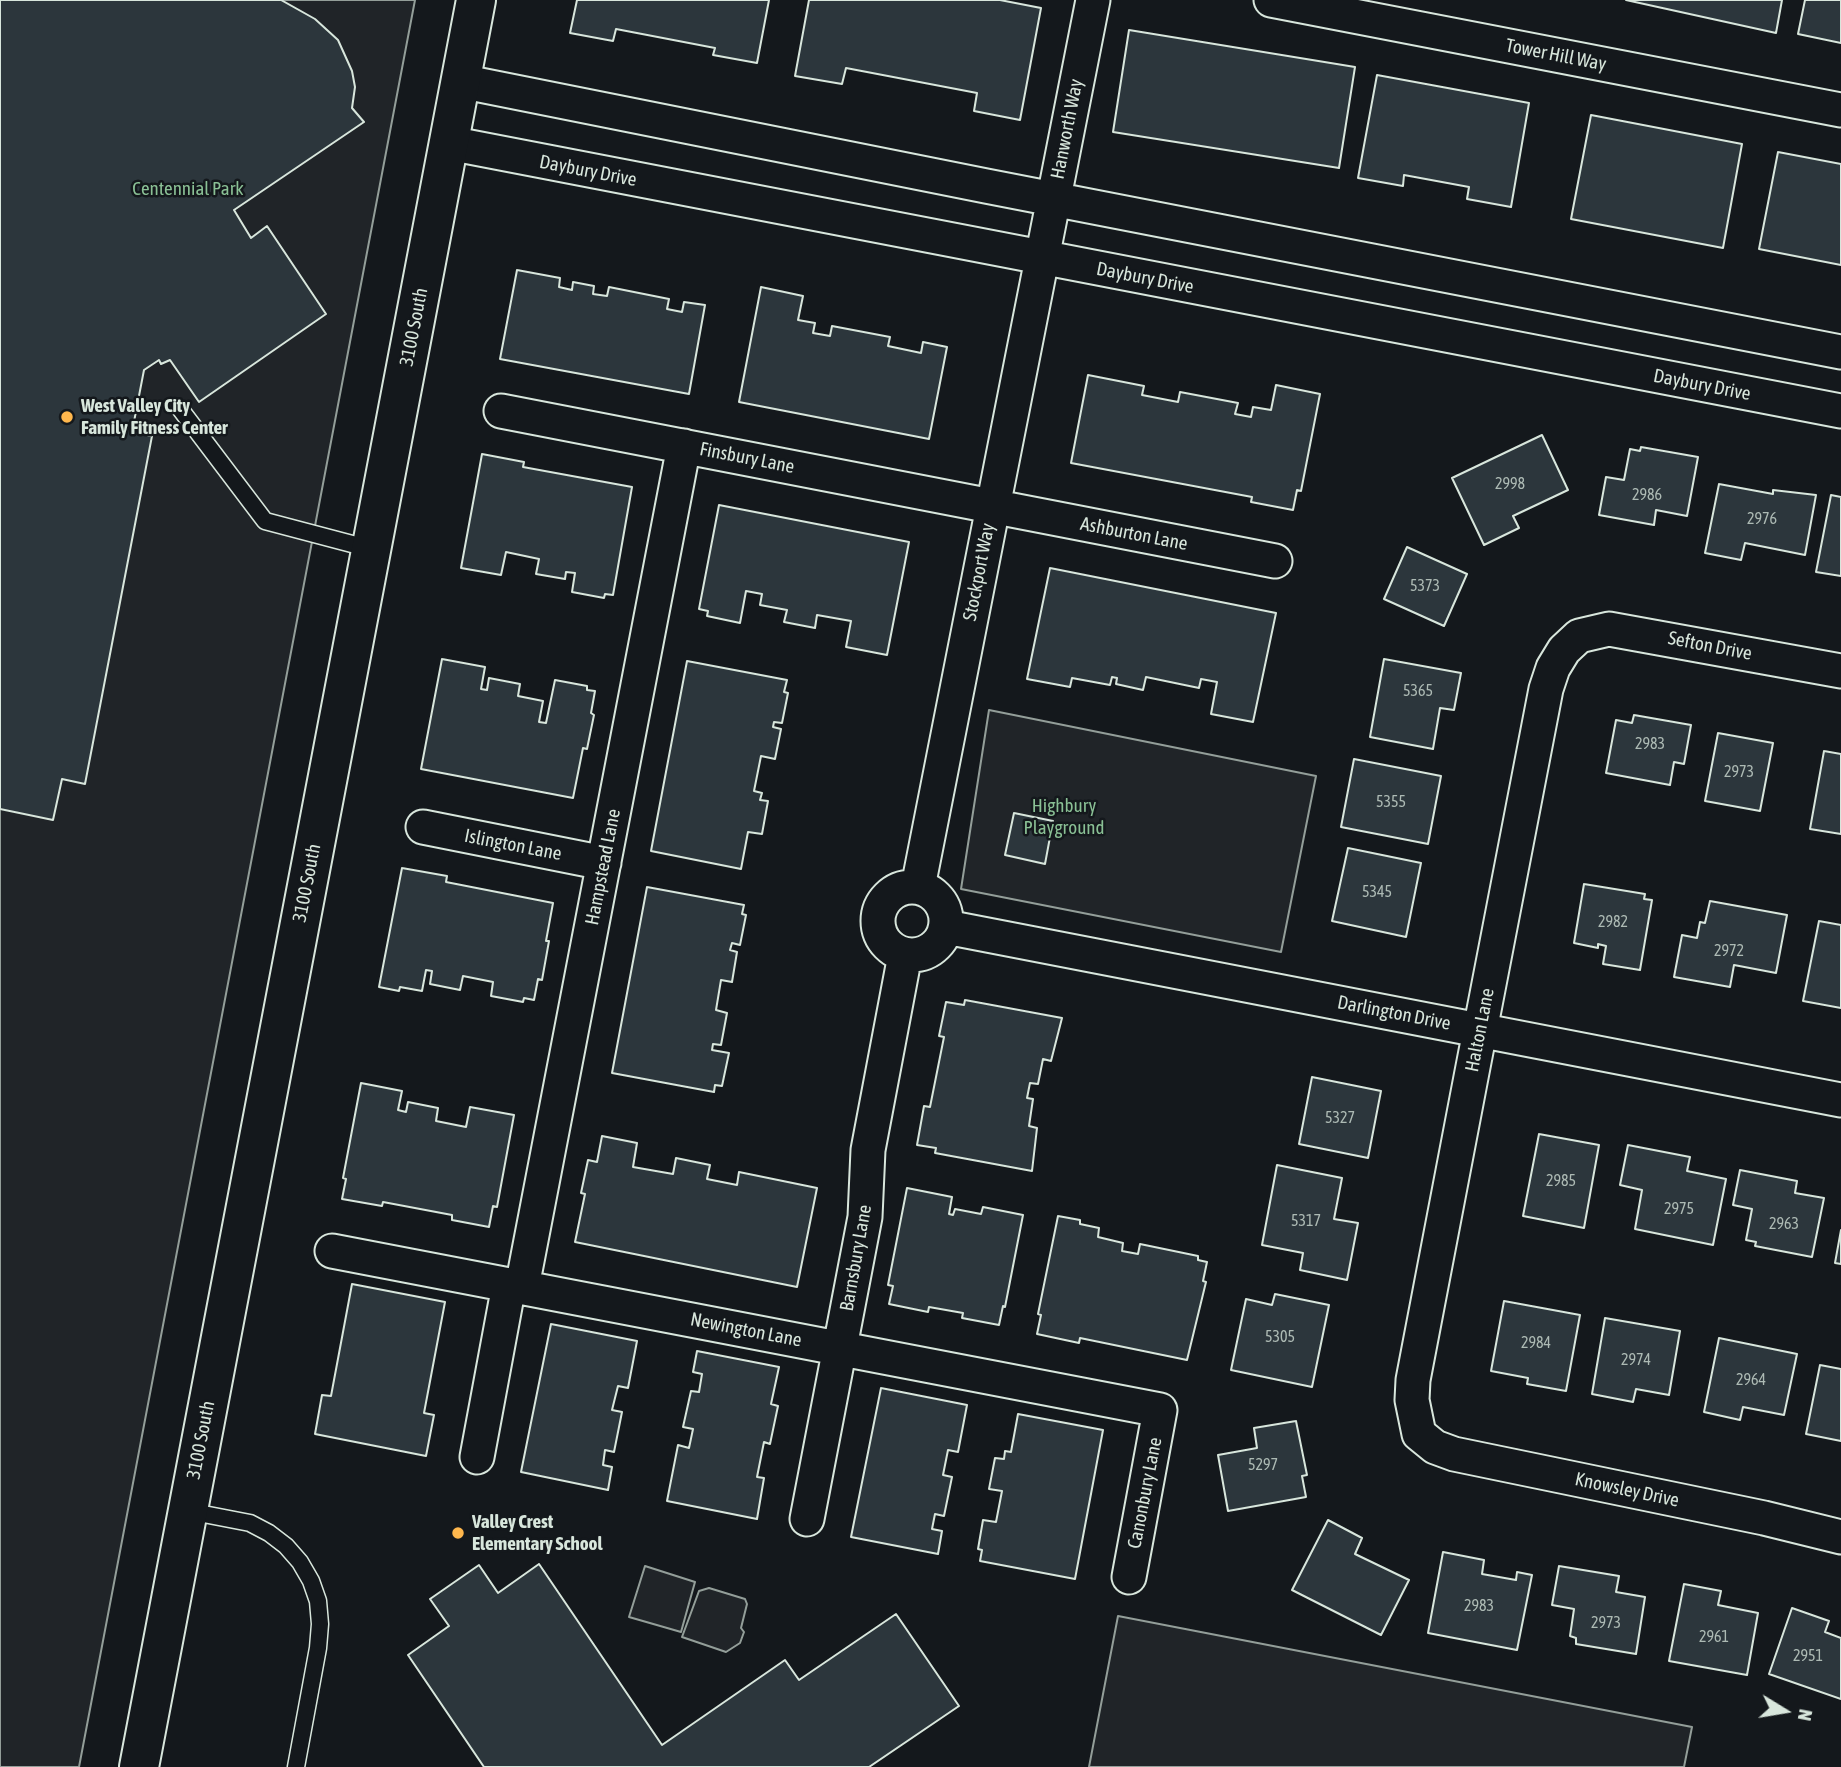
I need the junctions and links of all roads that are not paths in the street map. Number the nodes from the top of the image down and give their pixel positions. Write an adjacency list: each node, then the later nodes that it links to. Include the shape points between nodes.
1 (476, 0): 4 (main road, 3100 South)
2 (1093, 0): 7 (street, Hanworth Way)
3 (1271, 0): 5 (street, Tower Hill Way)
4 (460, 81): 6 (main road, 3100 South); 7 (street)
5 (1841, 110)
6 (449, 144): 8 (street, Daybury Drive); 15 (main road, 3100 South)
7 (1054, 197): 8 (street, Hanworth Way); 9 (street)
8 (1041, 258): 12 (street, Daybury Drive); 14 (street, Stockport Way)
9 (1841, 352)
10 (181, 410): 15 (lane, via 265,521)
11 (501, 411): 13 (street, Finsbury Lane)
12 (1841, 411)
13 (684, 446): 14 (street, Finsbury Lane); 20 (street, Hampstead Lane)
14 (992, 506): 16 (street, Ashburton Lane); 21 (street, Stockport Way)
15 (371, 549): 32 (main road, 3100 South)
16 (1275, 561)
17 (1579, 636): 18 (street, Sefton Drive, via 1609,629 1628,631); 24 (street, Halton Lane, via 1564,650 1546,689)
18 (1841, 671)
19 (423, 827): 20 (street, Islington Lane)
20 (604, 863): 27 (street, Hampstead Lane)
21 (918, 887): 22 (street, via 929,890 943,905); 23 (street, via 903,887 890,894 880,907 877,922 891,949)
22 (946, 927): 23 (street, via 936,946); 24 (street, Darlington Drive)
23 (905, 955): 28 (street, Barnsbury Lane, via 868,1150 865,1217)
24 (1480, 1030): 25 (street, Darlington Drive); 30 (street, Halton Lane, via 1413,1380)
25 (1841, 1100)
26 (332, 1251): 27 (street, Newington Lane)
27 (516, 1286): 28 (street, Newington Lane); 31 (street, Hampstead Lane)
28 (839, 1348): 29 (street, Newington Lane); 33 (street, Barnsbury Lane)
29 (1160, 1410): 35 (street, Canonbury Lane)
30 (1419, 1434): 34 (street, Knowsley Drive, via 1435,1447 1464,1457)
31 (477, 1457)
32 (188, 1511): 36 (main road, 3100 South); 37 (lane, via 250,1523 269,1533 300,1562 311,1581 320,1625)
33 (807, 1518)
34 (1841, 1537)
35 (1129, 1577)
36 (139, 1767)
37 (296, 1767)

